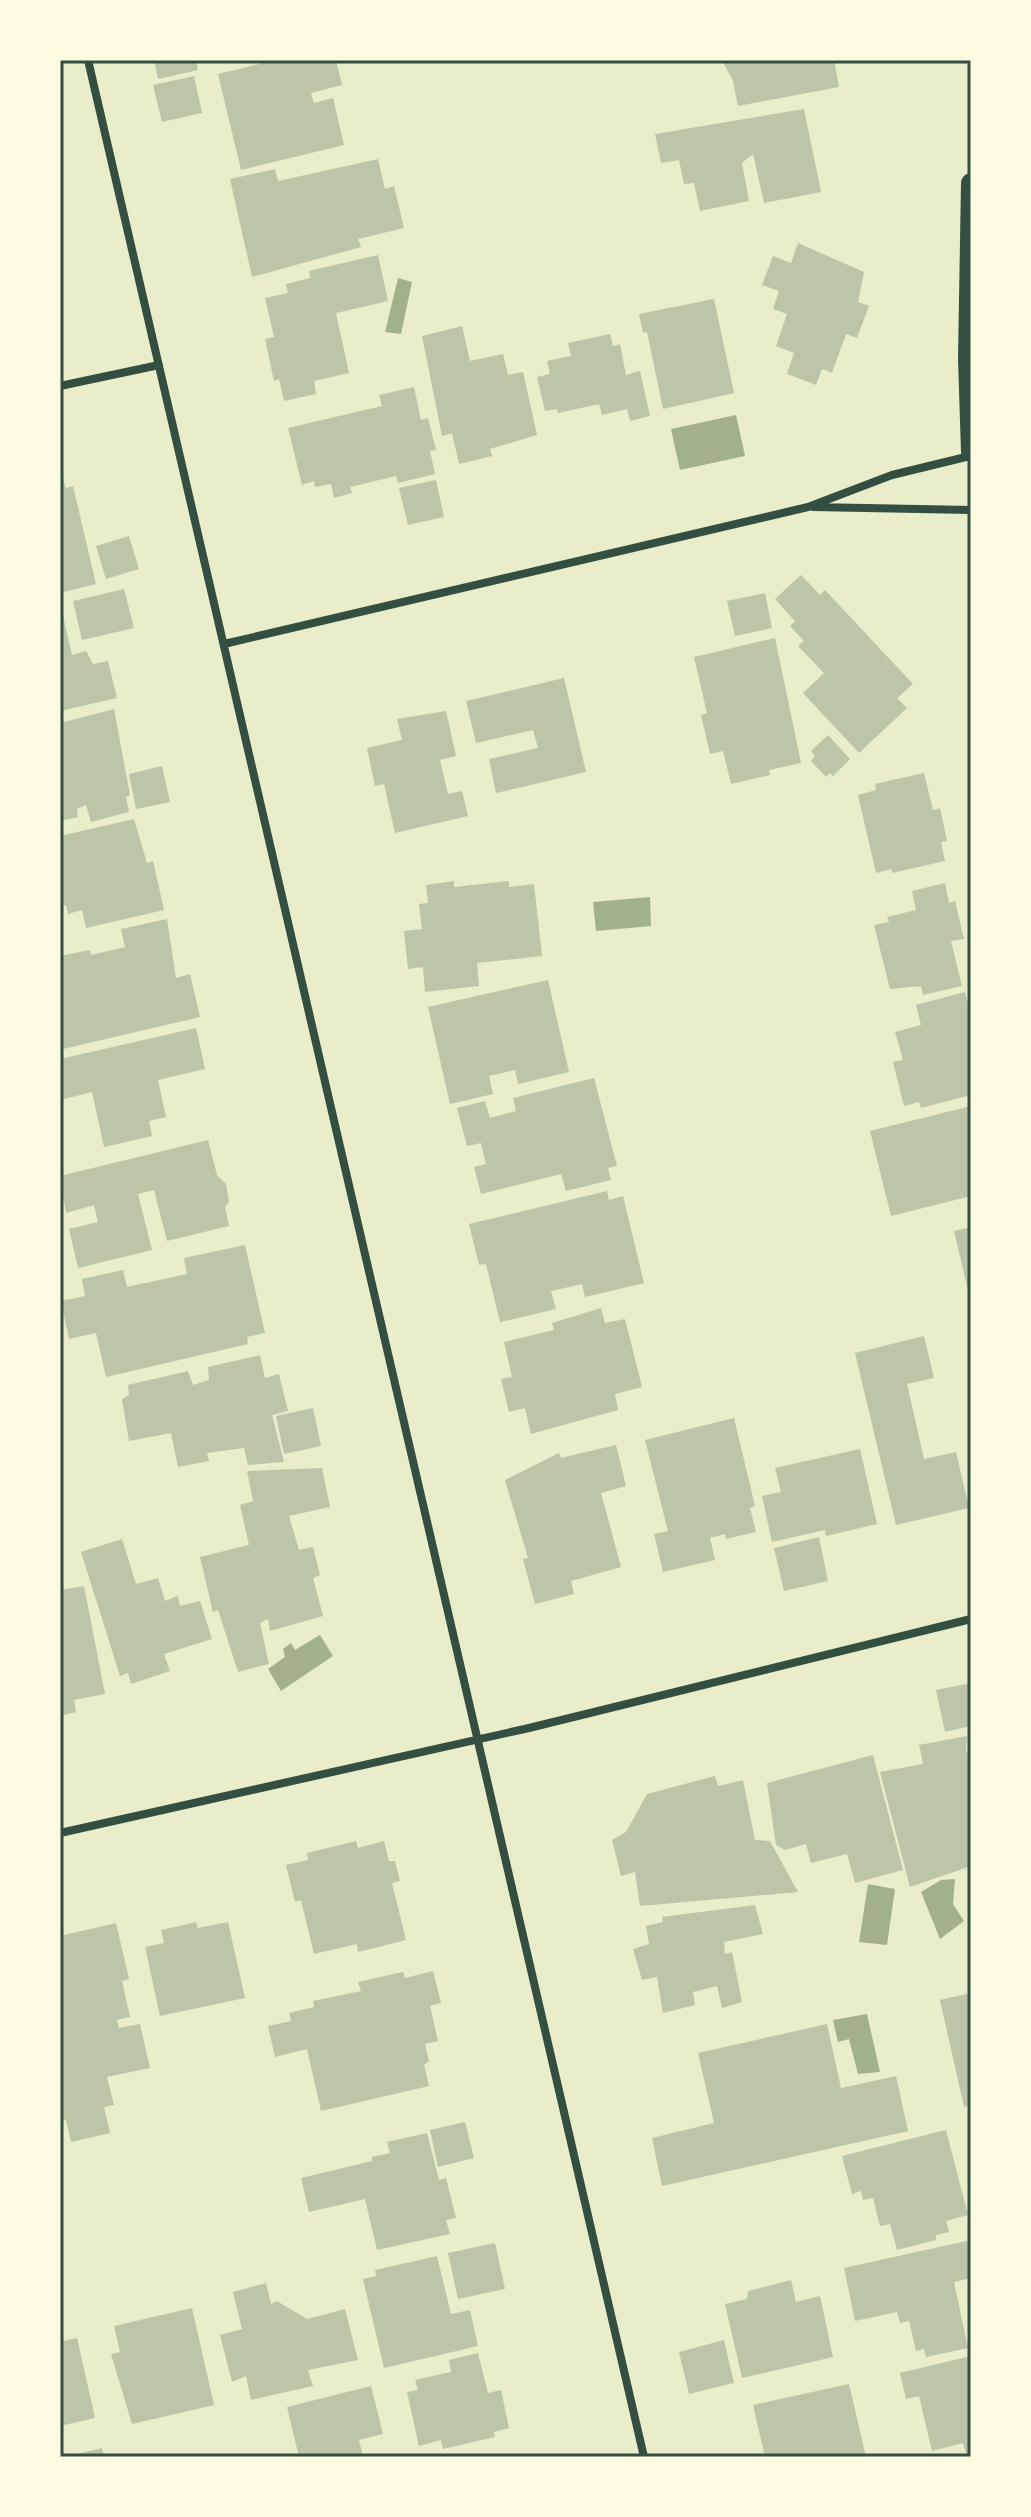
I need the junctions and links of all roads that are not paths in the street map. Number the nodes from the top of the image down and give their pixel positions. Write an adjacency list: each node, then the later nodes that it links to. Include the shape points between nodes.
1 (88, 60): 3 (street)
2 (971, 183): 5 (main road)
3 (159, 365): 4 (street); 8 (street)
4 (60, 386)
5 (971, 454): 6 (street, via 892,475)
6 (808, 507): 7 (street); 8 (street)
7 (971, 510)
8 (224, 644): 10 (street)
9 (971, 1619): 10 (street)
10 (477, 1739): 11 (street); 12 (street)
11 (60, 1833)
12 (644, 2457)

